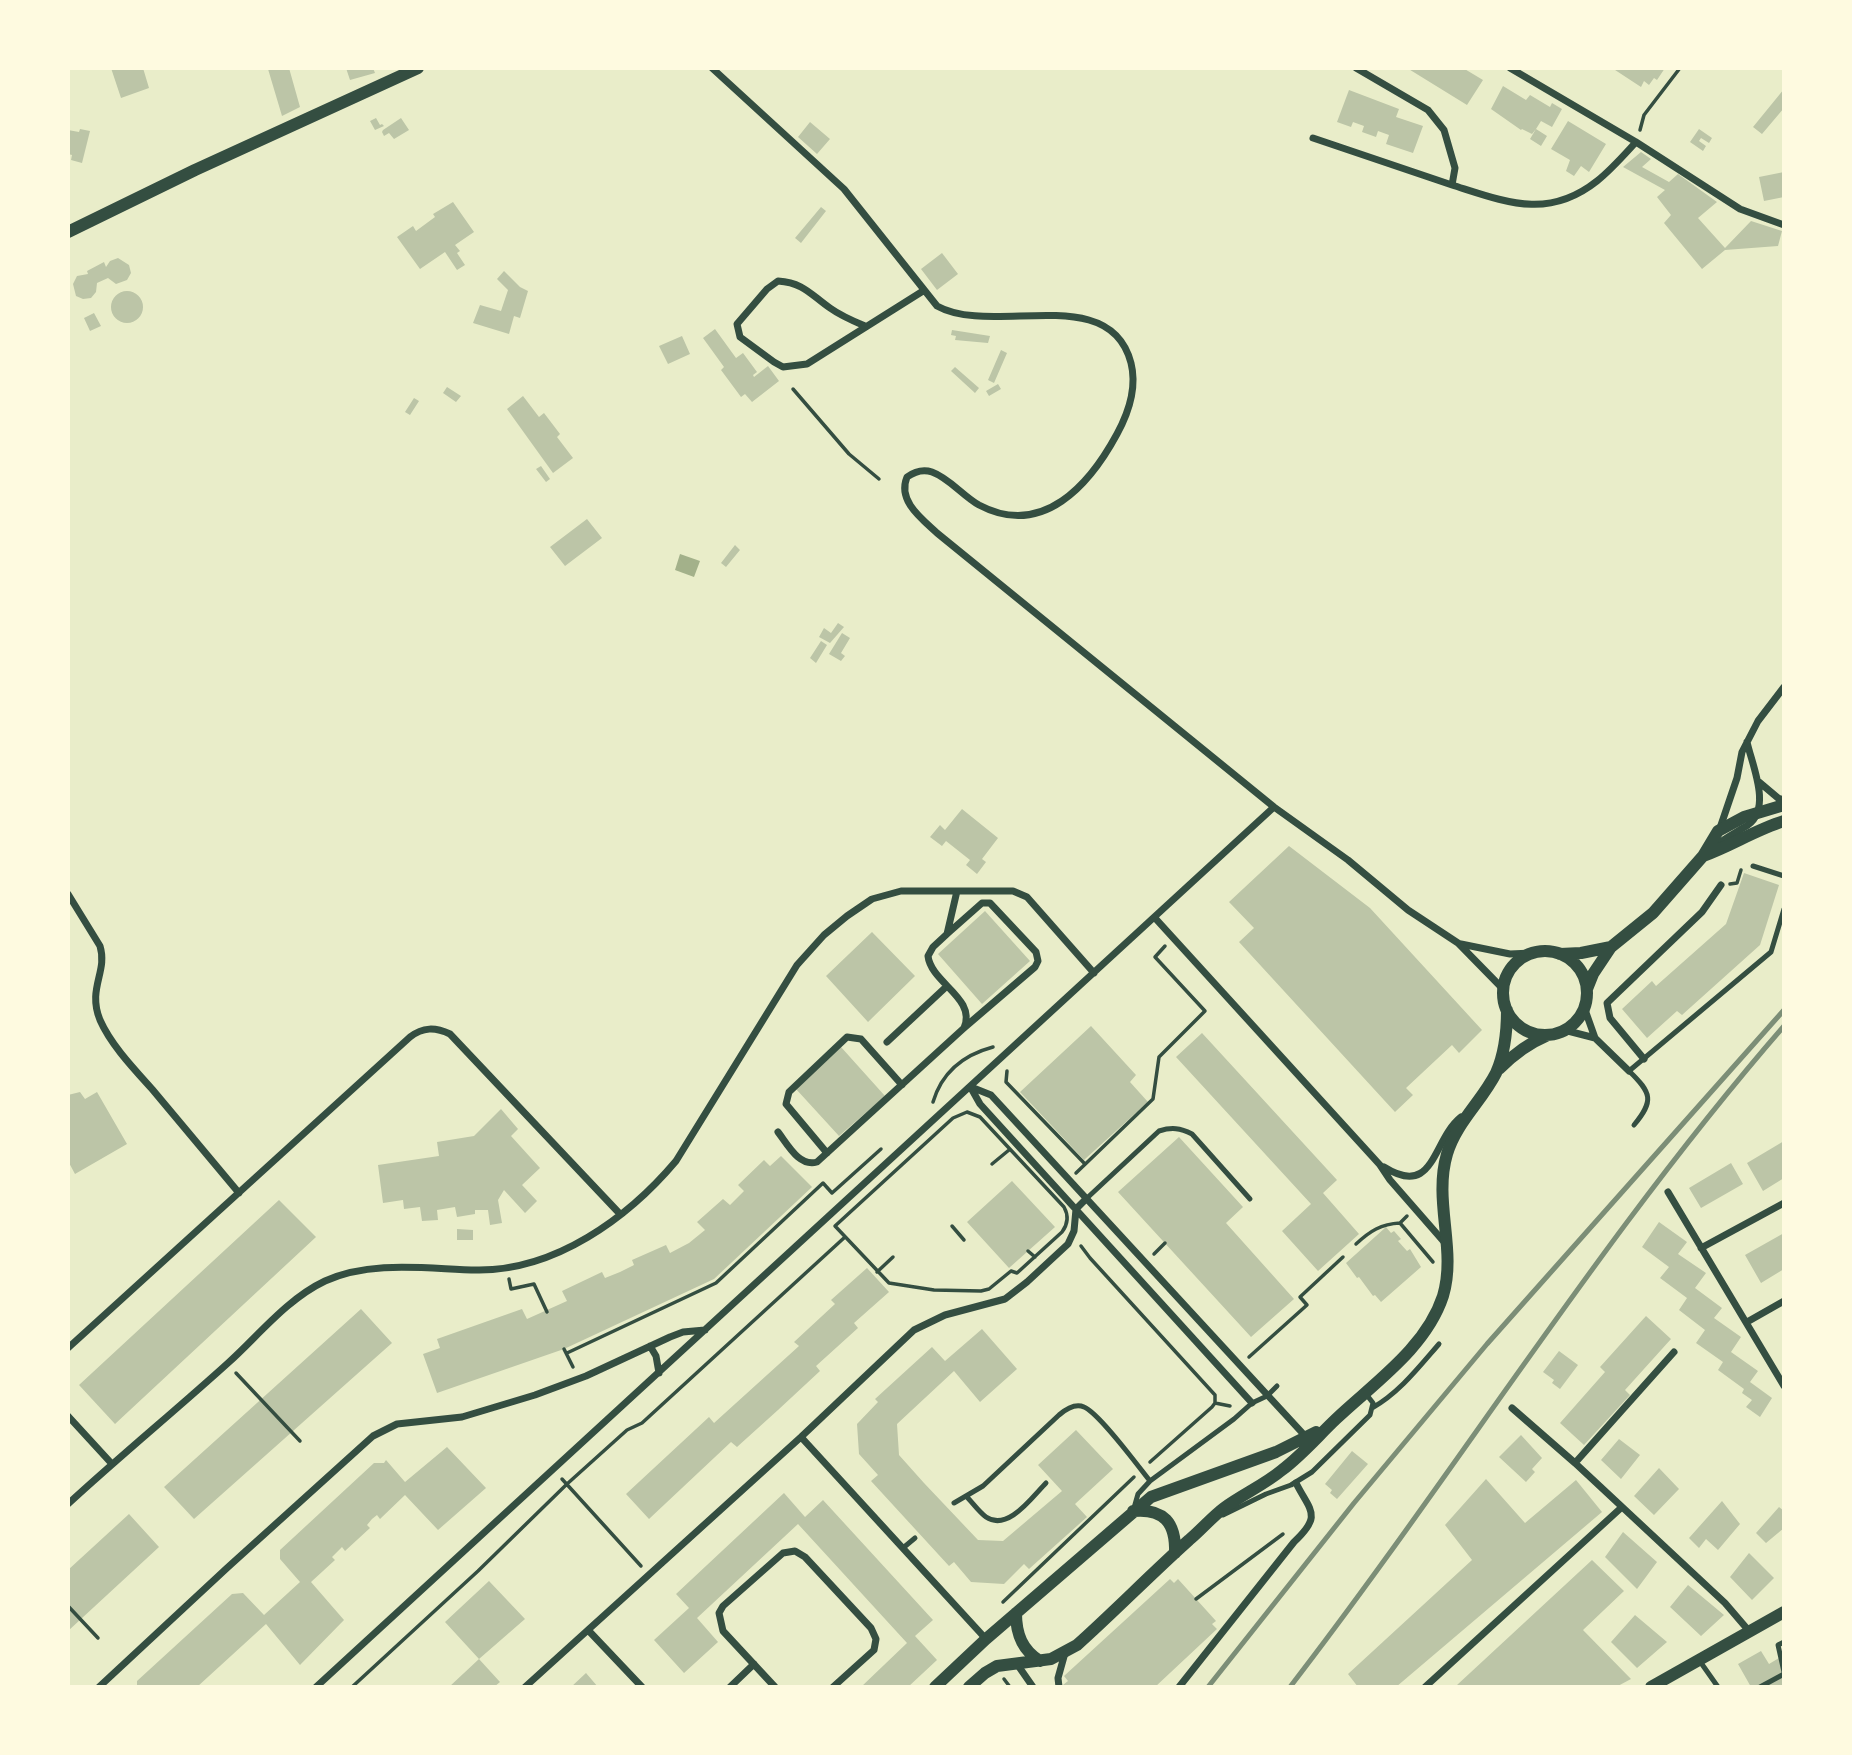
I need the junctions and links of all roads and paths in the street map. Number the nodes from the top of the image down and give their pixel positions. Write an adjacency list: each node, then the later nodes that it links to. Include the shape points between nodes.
1 (418, 68): 10 (street)
2 (712, 68): 11 (street, via 844,188)
3 (1356, 68): 8 (street, via 1427,110 1444,130 1455,168)
4 (1510, 68): 7 (street)
5 (1680, 68): 7 (path, via 1644,115)
6 (1313, 138): 8 (street)
7 (1636, 142): 8 (street, via 1598,181 1568,200 1531,206); 9 (street, via 1740,209)
8 (1452, 186)
9 (1784, 225)
10 (68, 232)
11 (923, 291): 12 (street); 20 (street, via 947,312 968,317 1093,320 1124,345 1133,376 1128,413 1099,465 1073,494 1043,510 1004,514 977,503 926,470 907,477 904,490 911,507 937,533)
12 (865, 326): 12 (street, via 807,363 783,367 740,337 737,324 778,281 794,282)
13 (793, 389): 14 (path, via 849,454)
14 (879, 479)
15 (1784, 687): 16 (street)
16 (1747, 742): 17 (street); 23 (street)
17 (1757, 781): 18 (street); 21 (street)
18 (1784, 800)
19 (1784, 805): 21 (street)
20 (1274, 807): 33 (street); 36 (street)
21 (1757, 812): 23 (street); 24 (street, via 1749,824)
22 (1784, 821): 24 (street)
23 (1718, 831): 24 (street)
24 (1703, 856): 37 (street, via 1653,914)
25 (1753, 866): 27 (lane)
26 (1741, 870): 28 (path)
27 (1784, 877)
28 (1737, 883)
29 (1721, 885): 52 (street, via 1702,912 1607,1003 1610,1018)
30 (957, 891): 34 (street); 40 (street, via 1023,894); 76 (street, via 887,893 857,908 824,935 797,965 676,1161)
31 (68, 894): 70 (street, via 103,955 95,989 101,1021)
32 (1784, 909): 52 (lane, via 1771,952)
33 (1155, 918): 35 (street); 40 (street)
34 (947, 934): 41 (street, via 928,956); 46 (street, via 982,903 990,903 1036,952 1038,961)
35 (1173, 938): 66 (path, via 1154,957 1205,1011 1161,1054 1153,1099); 67 (street)
36 (1458, 943): 38 (street, via 1510,954); 43 (street)
37 (1611, 947): 39 (street); 42 (street)
38 (1532, 953): 39 (street); 43 (street, via 1511,968)
39 (1560, 954): 42 (street, via 1581,971)
40 (1094, 973): 57 (street)
41 (947, 986): 46 (street, via 964,1006); 50 (street)
42 (1587, 989): 44 (street)
43 (1504, 990): 45 (street)
44 (1584, 1007): 47 (street); 49 (street)
45 (1507, 1010): 48 (street, via 1524,1030); 55 (street, via 1504,1049)
46 (964, 1028): 56 (street)
47 (1564, 1030): 48 (street); 49 (street)
48 (1547, 1035): 55 (street, via 1514,1054)
49 (1595, 1038): 54 (street)
50 (887, 1042)
51 (983, 1056): 58 (path, via 993,1047 954,1066 933,1102)
52 (1644, 1059): 54 (lane)
53 (1009, 1064): 66 (path, via 1006,1082)
54 (1629, 1071): 60 (lane, via 1643,1084 1648,1102)
55 (1496, 1072): 59 (street)
56 (902, 1084): 64 (street); 64 (street, via 861,1039 847,1037 789,1092 786,1104)
57 (971, 1087): 71 (street, via 991,1095); 74 (street, via 980,1104); 100 (street)
58 (943, 1093)
59 (1471, 1110): 67 (street, via 1454,1122 1425,1171 1400,1176); 83 (street, via 1444,1164)
60 (1634, 1125)
61 (778, 1132): 64 (street, via 806,1163 817,1162)
62 (883, 1147): 108 (path, via 832,1193 823,1184 716,1283 566,1351)
63 (1009, 1149): 65 (path); 79 (path, via 978,1115 957,1115 835,1226); 87 (path, via 1067,1214 1062,1232)
64 (827, 1153)
65 (992, 1164)
66 (1084, 1164): 68 (path)
67 (1380, 1165): 75 (street)
68 (1074, 1174)
69 (1668, 1192): 84 (street)
70 (239, 1193): 76 (street, via 410,1037 436,1029 450,1034); 103 (street)
71 (1086, 1199): 72 (lane, via 1159,1131 1170,1128 1192,1135); 74 (street); 112 (street)
72 (1250, 1199)
73 (1784, 1203): 84 (street)
74 (1076, 1209): 113 (street); 120 (street, via 1068,1244 1027,1282 1005,1298 945,1315 914,1330)
75 (1415, 1209): 77 (path); 83 (street)
76 (620, 1214): 91 (street, via 550,1256)
77 (1400, 1223): 82 (path, via 1385,1224); 90 (path)
78 (952, 1226): 80 (path)
79 (845, 1237): 92 (path); 157 (path, via 642,1423 626,1430)
80 (964, 1240)
81 (1165, 1244): 86 (path)
82 (1356, 1244)
83 (1447, 1246): 111 (street, via 1443,1294 1435,1315 1411,1349)
84 (1701, 1248): 99 (street)
85 (1028, 1251): 87 (path)
86 (1154, 1254)
87 (1035, 1257): 94 (path, via 1017,1273 1011,1270)
88 (1343, 1257): 105 (path, via 1300,1297 1307,1305)
89 (893, 1258): 92 (path)
90 (1433, 1264)
91 (506, 1268): 98 (path, via 511,1289 534,1284); 106 (street, via 379,1268 335,1277 298,1298)
92 (877, 1272): 94 (path, via 888,1283 950,1291 986,1290)
93 (998, 1272): 94 (path)
94 (1003, 1277)
95 (1123, 1283): 96 (path)
96 (1117, 1288)
97 (1784, 1301): 99 (street)
98 (547, 1312)
99 (1747, 1322): 110 (street)
100 (706, 1330): 102 (street, via 683,1332); 107 (street)
101 (1439, 1344): 116 (lane, via 1404,1383)
102 (650, 1346): 107 (street); 108 (street)
103 (68, 1348)
104 (1674, 1352): 123 (street)
105 (1245, 1361)
106 (228, 1363): 122 (path); 124 (street)
107 (659, 1373): 156 (street)
108 (579, 1379): 155 (street, via 492,1409 397,1424 373,1436)
109 (1277, 1386): 112 (lane)
110 (1784, 1386)
111 (1365, 1392): 116 (lane); 119 (street)
112 (1267, 1396): 113 (lane); 121 (street)
113 (1252, 1402): 125 (lane)
114 (1215, 1403): 115 (path)
115 (1231, 1406)
116 (1373, 1408): 127 (lane, via 1325,1461)
117 (1512, 1408): 123 (street)
118 (68, 1416): 124 (street)
119 (1333, 1421): 121 (street); 134 (street, via 1281,1471)
120 (801, 1437): 137 (street); 139 (street)
121 (1307, 1438): 133 (street, via 1151,1497)
122 (300, 1441)
123 (1575, 1463): 132 (street)
124 (112, 1464): 131 (street)
125 (1150, 1481): 129 (lane, via 1095,1416 1077,1406 1066,1409 983,1486); 133 (lane, via 1138,1494)
126 (1046, 1483): 129 (lane, via 1010,1518 999,1522)
127 (1296, 1483): 134 (lane); 169 (street, via 1309,1503 1307,1529)
128 (569, 1487): 139 (path)
129 (966, 1496): 130 (lane)
130 (954, 1503)
131 (68, 1504)
132 (1622, 1507): 145 (street); 170 (street)
133 (1133, 1511): 138 (street, via 1164,1517 1175,1534); 143 (street)
134 (1211, 1520): 138 (street)
135 (1285, 1532): 140 (path)
136 (915, 1538): 137 (lane)
137 (903, 1548): 147 (street)
138 (1175, 1553): 149 (street)
139 (648, 1574): 144 (street)
140 (1196, 1599)
141 (68, 1606): 146 (path)
142 (1784, 1612): 145 (street)
143 (1016, 1613): 147 (street); 151 (street, via 1019,1638)
144 (588, 1629): 158 (street); 159 (street)
145 (1749, 1631): 150 (street)
146 (98, 1638)
147 (986, 1640): 163 (street)
148 (1784, 1642): 154 (lane, via 1778,1645)
149 (1065, 1653): 151 (street); 168 (street)
150 (1699, 1660): 171 (street); 172 (lane)
151 (1040, 1661): 153 (street)
152 (754, 1664): 160 (street); 161 (street); 162 (street, via 723,1631 719,1613 783,1553 795,1551 871,1628 876,1639 874,1650)
153 (1017, 1664): 164 (street, via 998,1666); 167 (street)
154 (1784, 1673): 173 (lane)
155 (99, 1687)
156 (316, 1687)
157 (352, 1687)
158 (525, 1687)
159 (642, 1687)
160 (730, 1687)
161 (775, 1687)
162 (833, 1687)
163 (935, 1687)
164 (969, 1687)
165 (1001, 1687): 166 (path, via 1005,1681)
166 (1010, 1687)
167 (1032, 1687)
168 (1059, 1687)
169 (1179, 1687)
170 (1425, 1687)
171 (1651, 1687)
172 (1717, 1687)
173 (1760, 1687)

